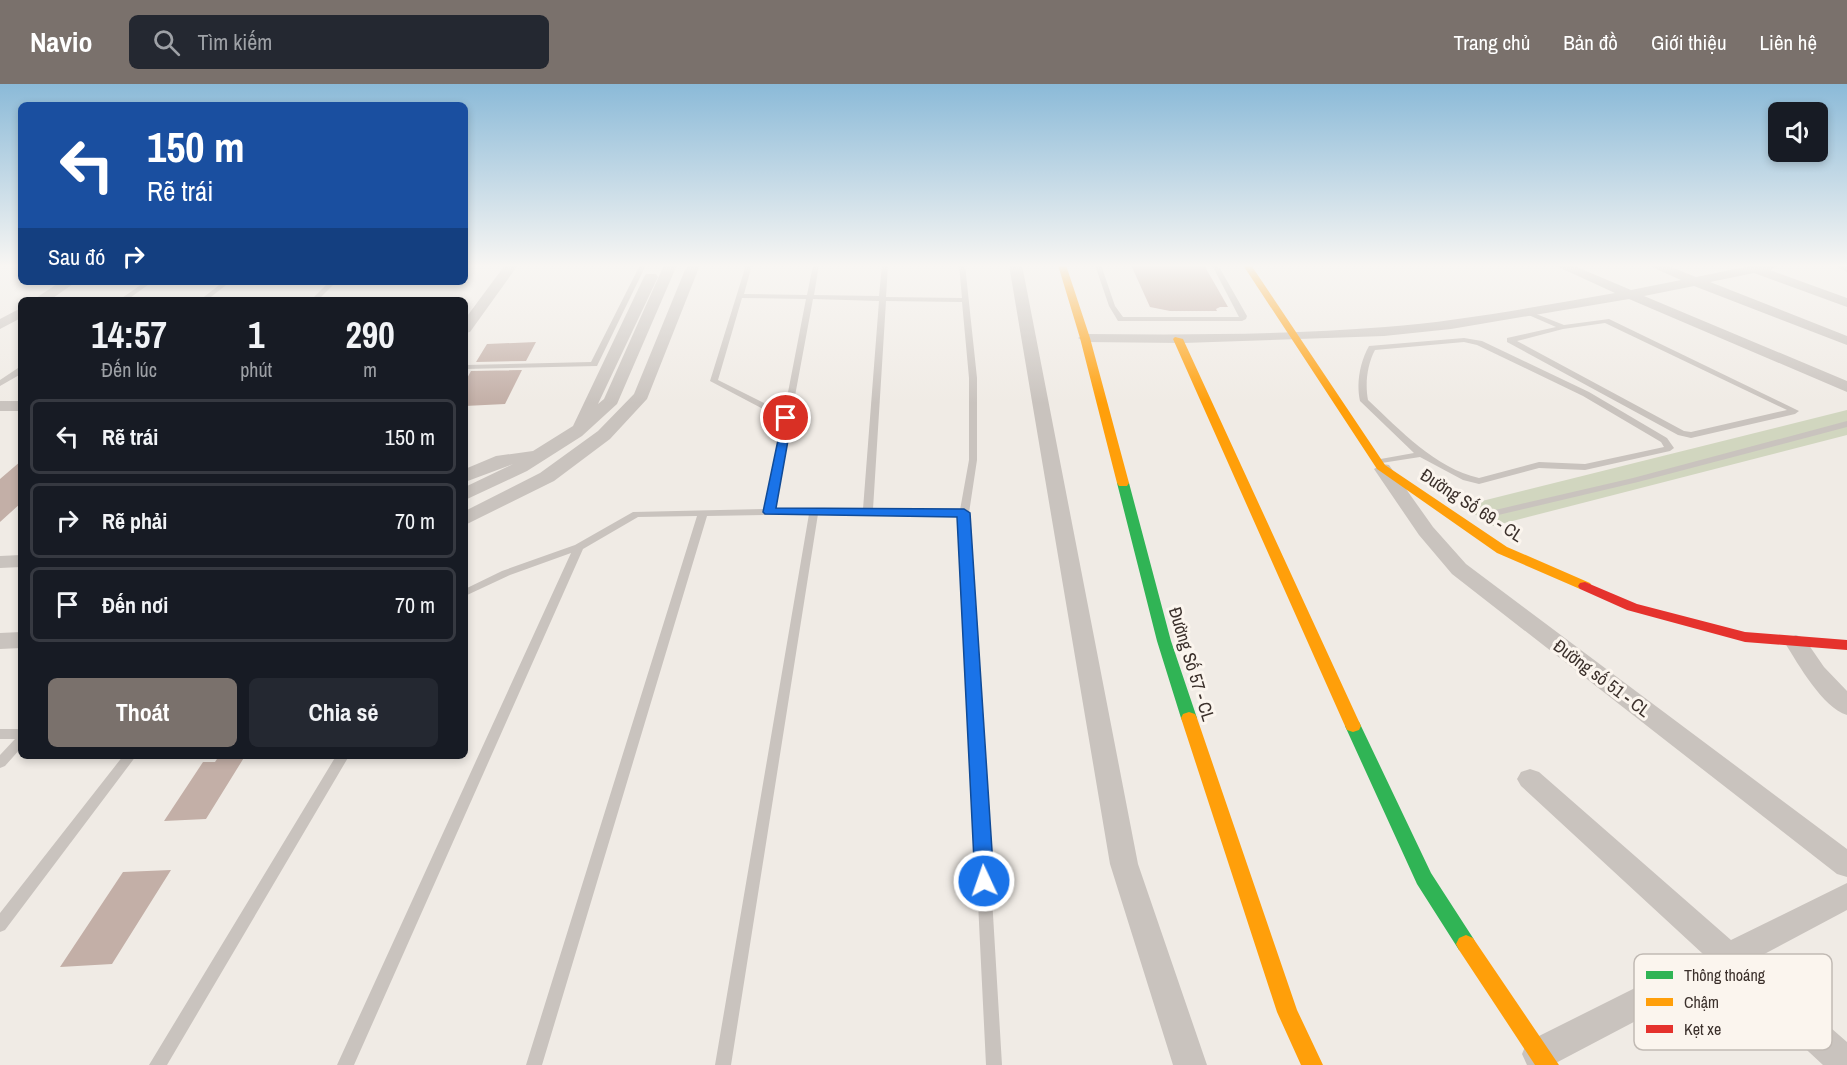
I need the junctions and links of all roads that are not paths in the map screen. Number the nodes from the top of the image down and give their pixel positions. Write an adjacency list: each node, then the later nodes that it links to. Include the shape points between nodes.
1 (479, 311): 22 (street)
2 (621, 311): 28 (lane, via 594,364)
3 (634, 311): 36 (street)
4 (651, 311): 36 (street, via 611,401)
5 (667, 311): 37 (street, via 631,396)
6 (675, 311): 37 (street, via 640,396)
7 (735, 311): 34 (lane, via 714,381)
8 (807, 311): 34 (lane)
9 (881, 311): 45 (lane)
10 (966, 311): 47 (lane, via 973,378 973,460)
11 (1023, 311): 79 (street, via 1124,864)
12 (1076, 311): 25 (street, Đường Số 57 - CL)
13 (1115, 311): 14 (lane, via 1121,319 1242,319)
14 (1240, 311)
15 (1278, 311): 24 (street, Đường Số 69 - CL)
16 (1533, 311): 19 (street)
17 (1666, 311): 31 (street)
18 (1769, 311): 27 (street)
19 (1526, 312): 23 (lane); 24 (street, via 1384,332)
20 (18, 314): 21 (street)
21 (0, 325)
22 (468, 325)
23 (1563, 327): 23 (lane, via 1606,321 1795,411 1686,434 1510,340)
24 (1295, 335): 26 (street); 40 (street, Đường Số 69 - CL)
25 (1085, 338): 26 (street); 80 (street, Đường Số 57 - CL, via 1164,641 1287,1012)
26 (1178, 339): 73 (street, via 1402,835 1430,887)
27 (1847, 341)
28 (468, 367)
29 (18, 372): 30 (lane)
30 (0, 384)
31 (1847, 387)
32 (0, 406): 33 (street)
33 (18, 406)
34 (786, 418): 44 (lane)
35 (1847, 424): 48 (lane)
36 (576, 432): 39 (street)
37 (603, 435): 49 (street, via 548,477)
38 (1421, 454): 38 (lane, via 1479,481 1539,465 1585,467 1670,448 1664,440 1586,394 1479,343 1464,340 1372,348 1362,392 1364,401); 40 (lane)
39 (541, 455): 41 (street, via 502,459); 42 (street)
40 (1379, 464): 56 (street, Đường Số 69 - CL, via 1502,550 1632,607 1745,637); 66 (street, Đường số 51 - CL, via 1426,531 1459,569)
41 (468, 475)
42 (468, 493)
43 (814, 511): 44 (lane); 45 (lane); 77 (lane)
44 (769, 512): 46 (lane)
45 (868, 512): 47 (lane)
46 (703, 513): 50 (lane, via 636,514); 76 (lane)
47 (964, 513): 78 (lane)
48 (1494, 513)
49 (468, 517)
50 (579, 547): 53 (lane, via 506,573); 75 (lane)
51 (18, 561): 52 (street)
52 (0, 562)
53 (468, 592)
54 (18, 640): 55 (street)
55 (0, 641)
56 (1796, 643): 57 (street, Đường Số 69 - CL); 58 (street, via 1815,673)
57 (1847, 645)
58 (1847, 706)
59 (0, 734): 60 (lane)
60 (18, 734)
61 (18, 743): 64 (lane)
62 (128, 759): 68 (lane)
63 (341, 759): 74 (lane)
64 (0, 763)
65 (1530, 779): 69 (street)
66 (1847, 865)
67 (1847, 896): 70 (street)
68 (0, 925)
69 (1725, 954)
70 (1731, 954)
71 (1634, 1008): 73 (street)
72 (1830, 1050): 81 (street)
73 (1544, 1059)
74 (157, 1065)
75 (345, 1065)
76 (534, 1065)
77 (723, 1065)
78 (994, 1065)
79 (1191, 1065)
80 (1312, 1065)
81 (1847, 1065)

